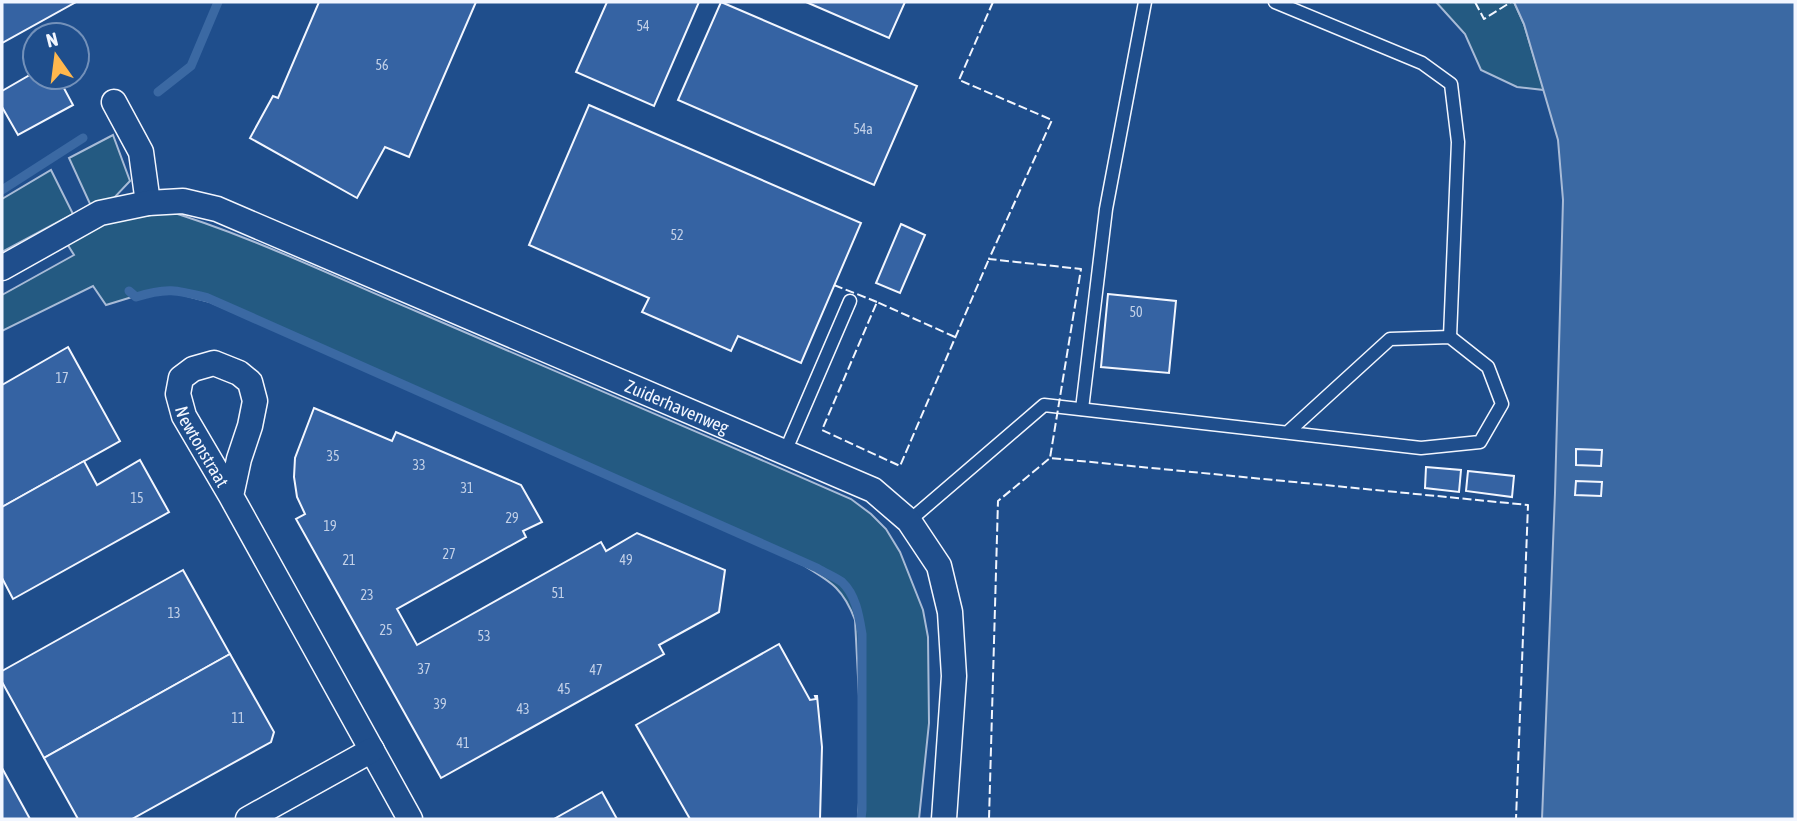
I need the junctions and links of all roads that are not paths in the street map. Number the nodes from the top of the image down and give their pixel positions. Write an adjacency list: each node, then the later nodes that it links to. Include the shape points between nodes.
1 (1145, 2): 8 (lane, via 1106,209)
2 (1275, 2): 7 (lane, via 1422,63 1451,84 1458,142)
3 (114, 102): 4 (street, via 141,152)
4 (148, 202): 5 (street, Zuiderhavenweg, via 100,213); 10 (street, Zuiderhavenweg, via 183,201 217,209)
5 (2, 268)
6 (850, 301): 10 (lane)
7 (1450, 337): 9 (lane, via 1390,339); 9 (lane, via 1488,367 1502,404 1480,442 1421,447)
8 (1082, 409): 9 (lane); 12 (lane, via 1044,405)
9 (1288, 432)
10 (785, 452): 12 (street, Zuiderhavenweg, via 873,490)
11 (231, 496): 11 (street, Newtonstraat, via 255,401 250,382 214,363 181,378 178,394 184,416); 13 (street, Newtonstraat)
12 (909, 520): 16 (street, Zuiderhavenweg, via 939,566 950,612 954,676)
13 (372, 750): 14 (street); 15 (street, Newtonstraat)
14 (248, 819)
15 (410, 819)
16 (944, 819)

